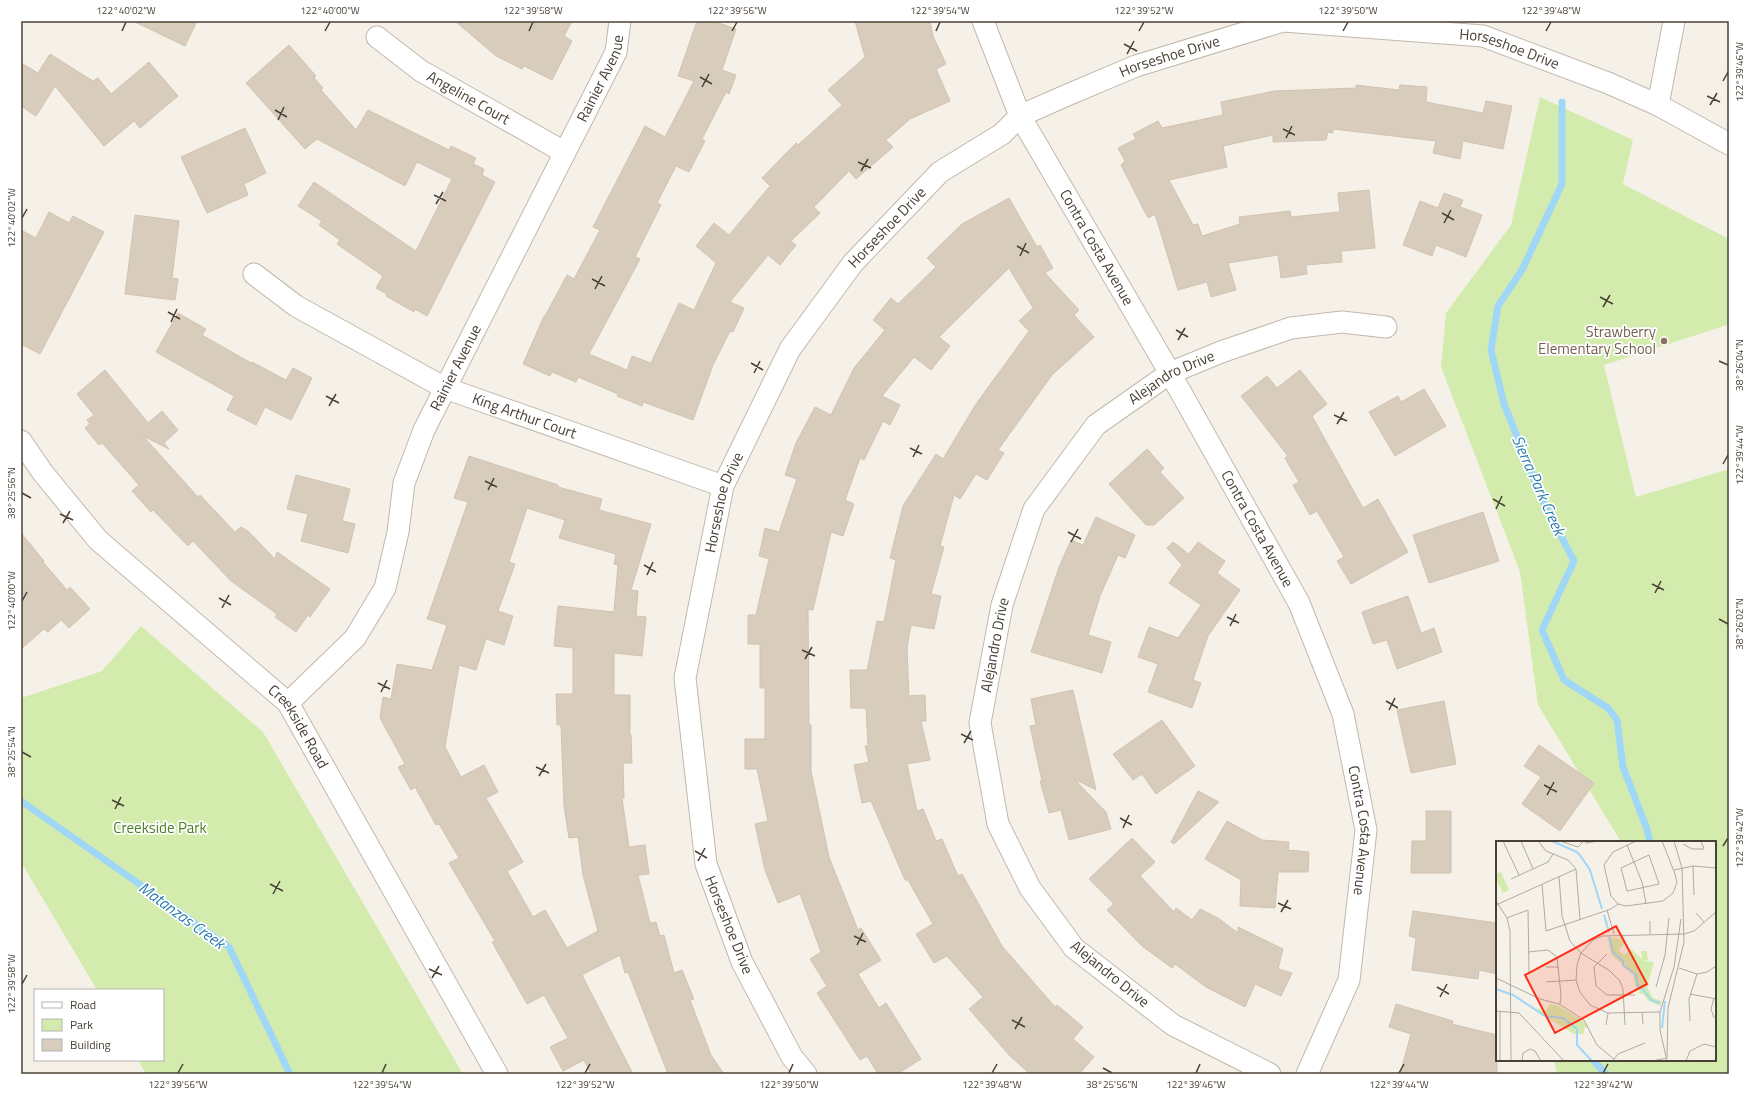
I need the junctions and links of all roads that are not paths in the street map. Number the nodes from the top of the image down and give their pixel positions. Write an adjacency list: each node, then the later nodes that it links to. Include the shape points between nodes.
1 (620, 21): 9 (street, Rainier Avenue, via 616,52)
2 (983, 21): 7 (street, Contra Costa Avenue)
3 (1283, 21): 6 (street, Horseshoe Drive, via 1483,36); 7 (street, Horseshoe Drive, via 1136,66)
4 (1674, 21): 6 (street)
5 (377, 37): 9 (street, Angeline Court, via 421,72)
6 (1658, 104): 8 (street, Horseshoe Drive)
7 (1020, 116): 12 (street, Contra Costa Avenue); 15 (street, Horseshoe Drive, via 1002,134 940,172 853,263 790,349)
8 (1729, 144)
9 (564, 152): 13 (street, Rainier Avenue)
10 (254, 274): 13 (street, King Arthur Court, via 296,306)
11 (1386, 327): 12 (street, Alejandro Drive, via 1342,322 1291,328)
12 (1170, 373): 19 (street, Alejandro Drive, via 1096,425 1034,509 1002,605 980,723 998,824 1030,888 1074,948 1173,1024); 20 (street, Contra Costa Avenue, via 1298,603 1343,714 1366,830 1349,980)
13 (445, 388): 15 (street, King Arthur Court); 16 (street, Rainier Avenue, via 424,430 404,483 398,532 385,588 355,638)
14 (21, 441): 16 (street, Creekside Road, via 43,474 98,540)
15 (723, 486): 18 (street, Horseshoe Drive, via 685,678 706,864 742,962 792,1057)
16 (288, 703): 17 (street, Creekside Road)
17 (497, 1074)
18 (806, 1074)
19 (1270, 1074)
20 (1307, 1074)

